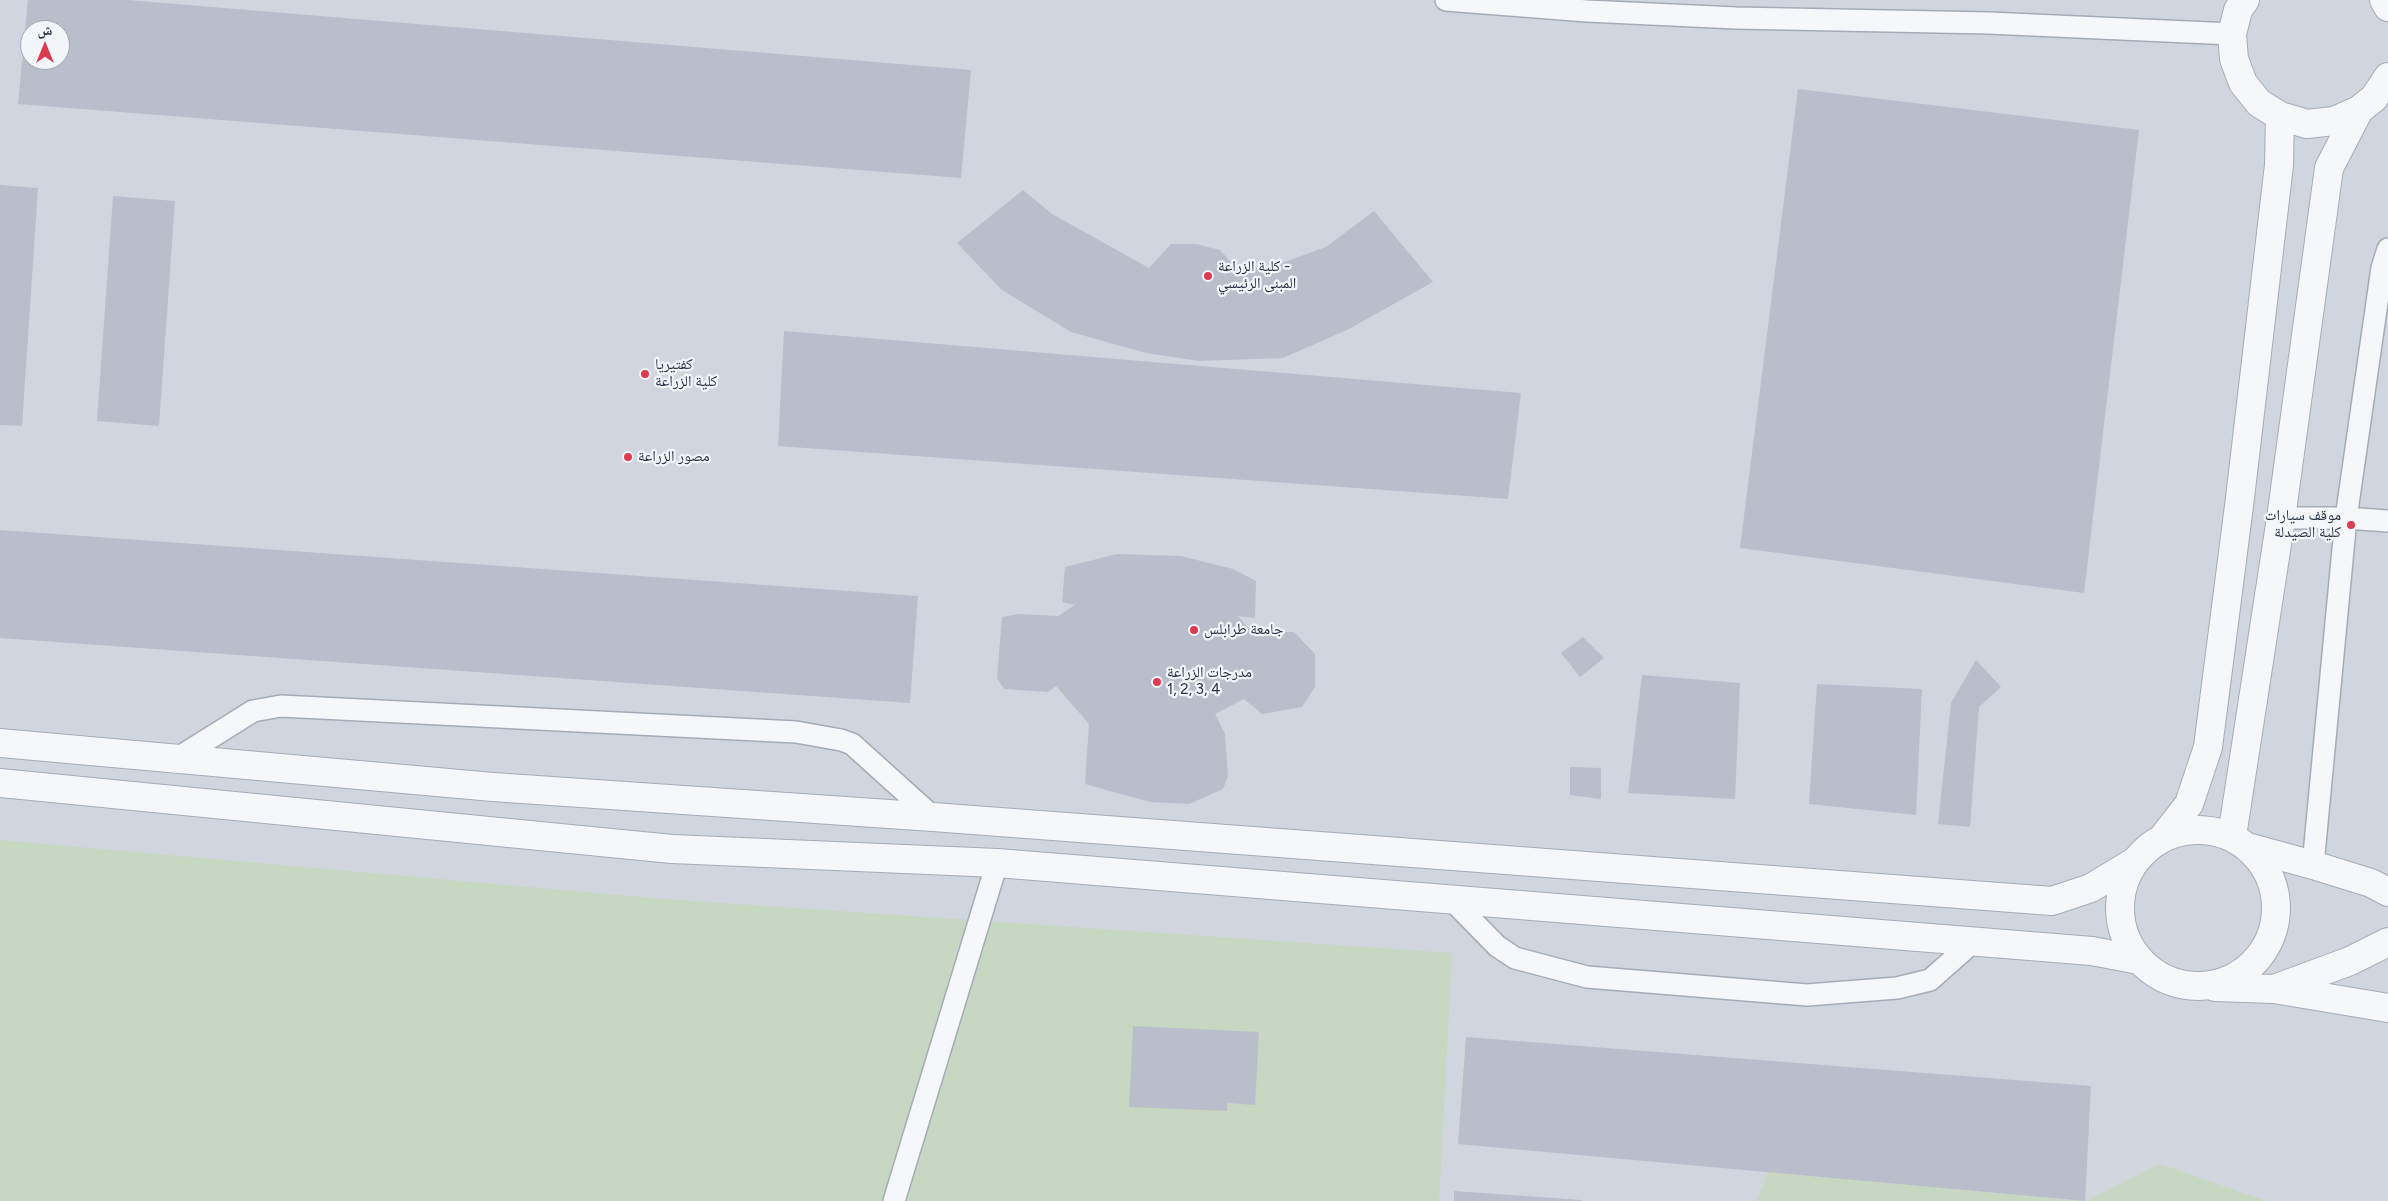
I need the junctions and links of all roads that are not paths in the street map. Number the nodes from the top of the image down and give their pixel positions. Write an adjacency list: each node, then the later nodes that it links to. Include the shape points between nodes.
1 (1457, 0): 5 (lane, via 1736,18 1989,23)
2 (2245, 0): 5 (street, via 2238,10)
3 (2384, 0): 4 (street)
4 (2388, 7)
5 (2232, 34): 8 (street, via 2234,59 2243,83 2259,102)
6 (2388, 77): 7 (street, via 2374,98)
7 (2359, 110): 8 (street, via 2334,121 2307,124); 10 (street, via 2329,168)
8 (2280, 116): 17 (street, via 2279,165 2208,748 2189,804)
9 (2388, 249): 11 (lane, via 2382,268)
10 (2281, 518): 11 (lane); 18 (street)
11 (2346, 518): 12 (lane); 21 (lane)
12 (2388, 520)
13 (0, 743): 14 (street)
14 (178, 758): 16 (street, via 493,787); 16 (lane, via 253,710 281,706 796,732 852,744)
15 (0, 783): 20 (street, via 672,849)
16 (933, 817): 19 (street, via 2052,900 2091,888)
17 (2164, 836): 18 (street, via 2186,830 2210,830); 19 (street)
18 (2241, 842): 21 (street); 27 (street, via 2265,866 2274,887 2277,909 2274,931 2263,952 2248,968 2227,981)
19 (2134, 862): 26 (street, via 2120,894 2122,930)
20 (997, 863): 23 (street); 30 (lane)
21 (2313, 865): 22 (street, via 2371,883)
22 (2388, 892)
23 (1453, 901): 24 (street); 24 (lane, via 1497,946 1515,958 1587,977 1798,994 1897,988 1930,980)
24 (1973, 942): 26 (street, via 2092,951)
25 (2388, 942): 28 (street, via 2350,961)
26 (2139, 960): 27 (street, via 2168,980)
27 (2204, 986): 28 (street)
28 (2274, 989): 29 (street)
29 (2388, 1008)
30 (894, 1201)

